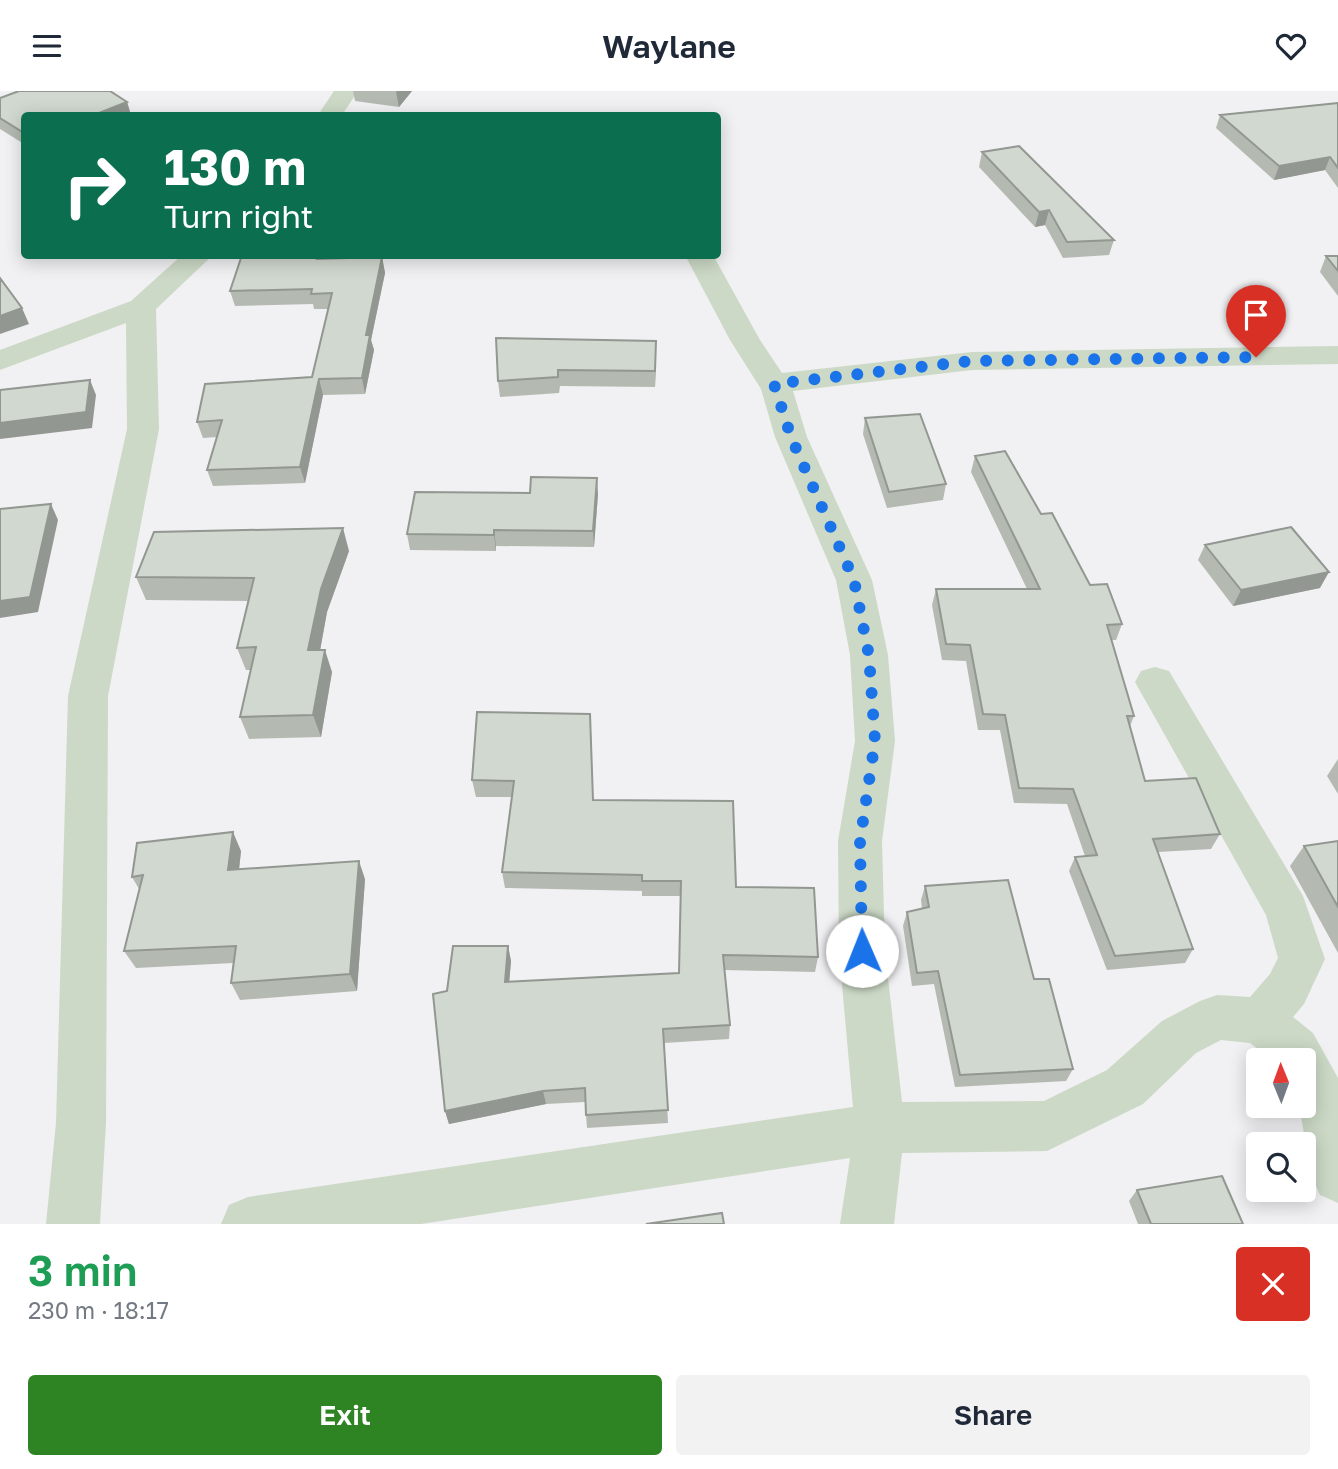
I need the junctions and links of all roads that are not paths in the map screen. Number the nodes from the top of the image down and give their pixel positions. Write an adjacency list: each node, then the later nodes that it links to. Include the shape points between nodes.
1 (346, 91): 2 (street)
2 (332, 112)
3 (195, 259): 5 (street)
4 (701, 259): 8 (street)
5 (141, 307): 7 (street); 15 (street, via 143,429 88,697 81,1123)
6 (1338, 355): 8 (street, via 972,361)
7 (0, 361)
8 (774, 384): 13 (street, via 791,437 854,580 869,656 875,741 860,841 862,951)
9 (1155, 682): 10 (street, via 1287,910 1302,959 1287,989)
10 (1260, 1021): 11 (street); 13 (street, via 1216,1017 1179,1037 1125,1087 1047,1126)
11 (1295, 1048)
12 (1316, 1087): 14 (street)
13 (880, 1128): 16 (street); 17 (street)
14 (1338, 1177)
15 (73, 1224)
16 (248, 1224)
17 (867, 1224)

